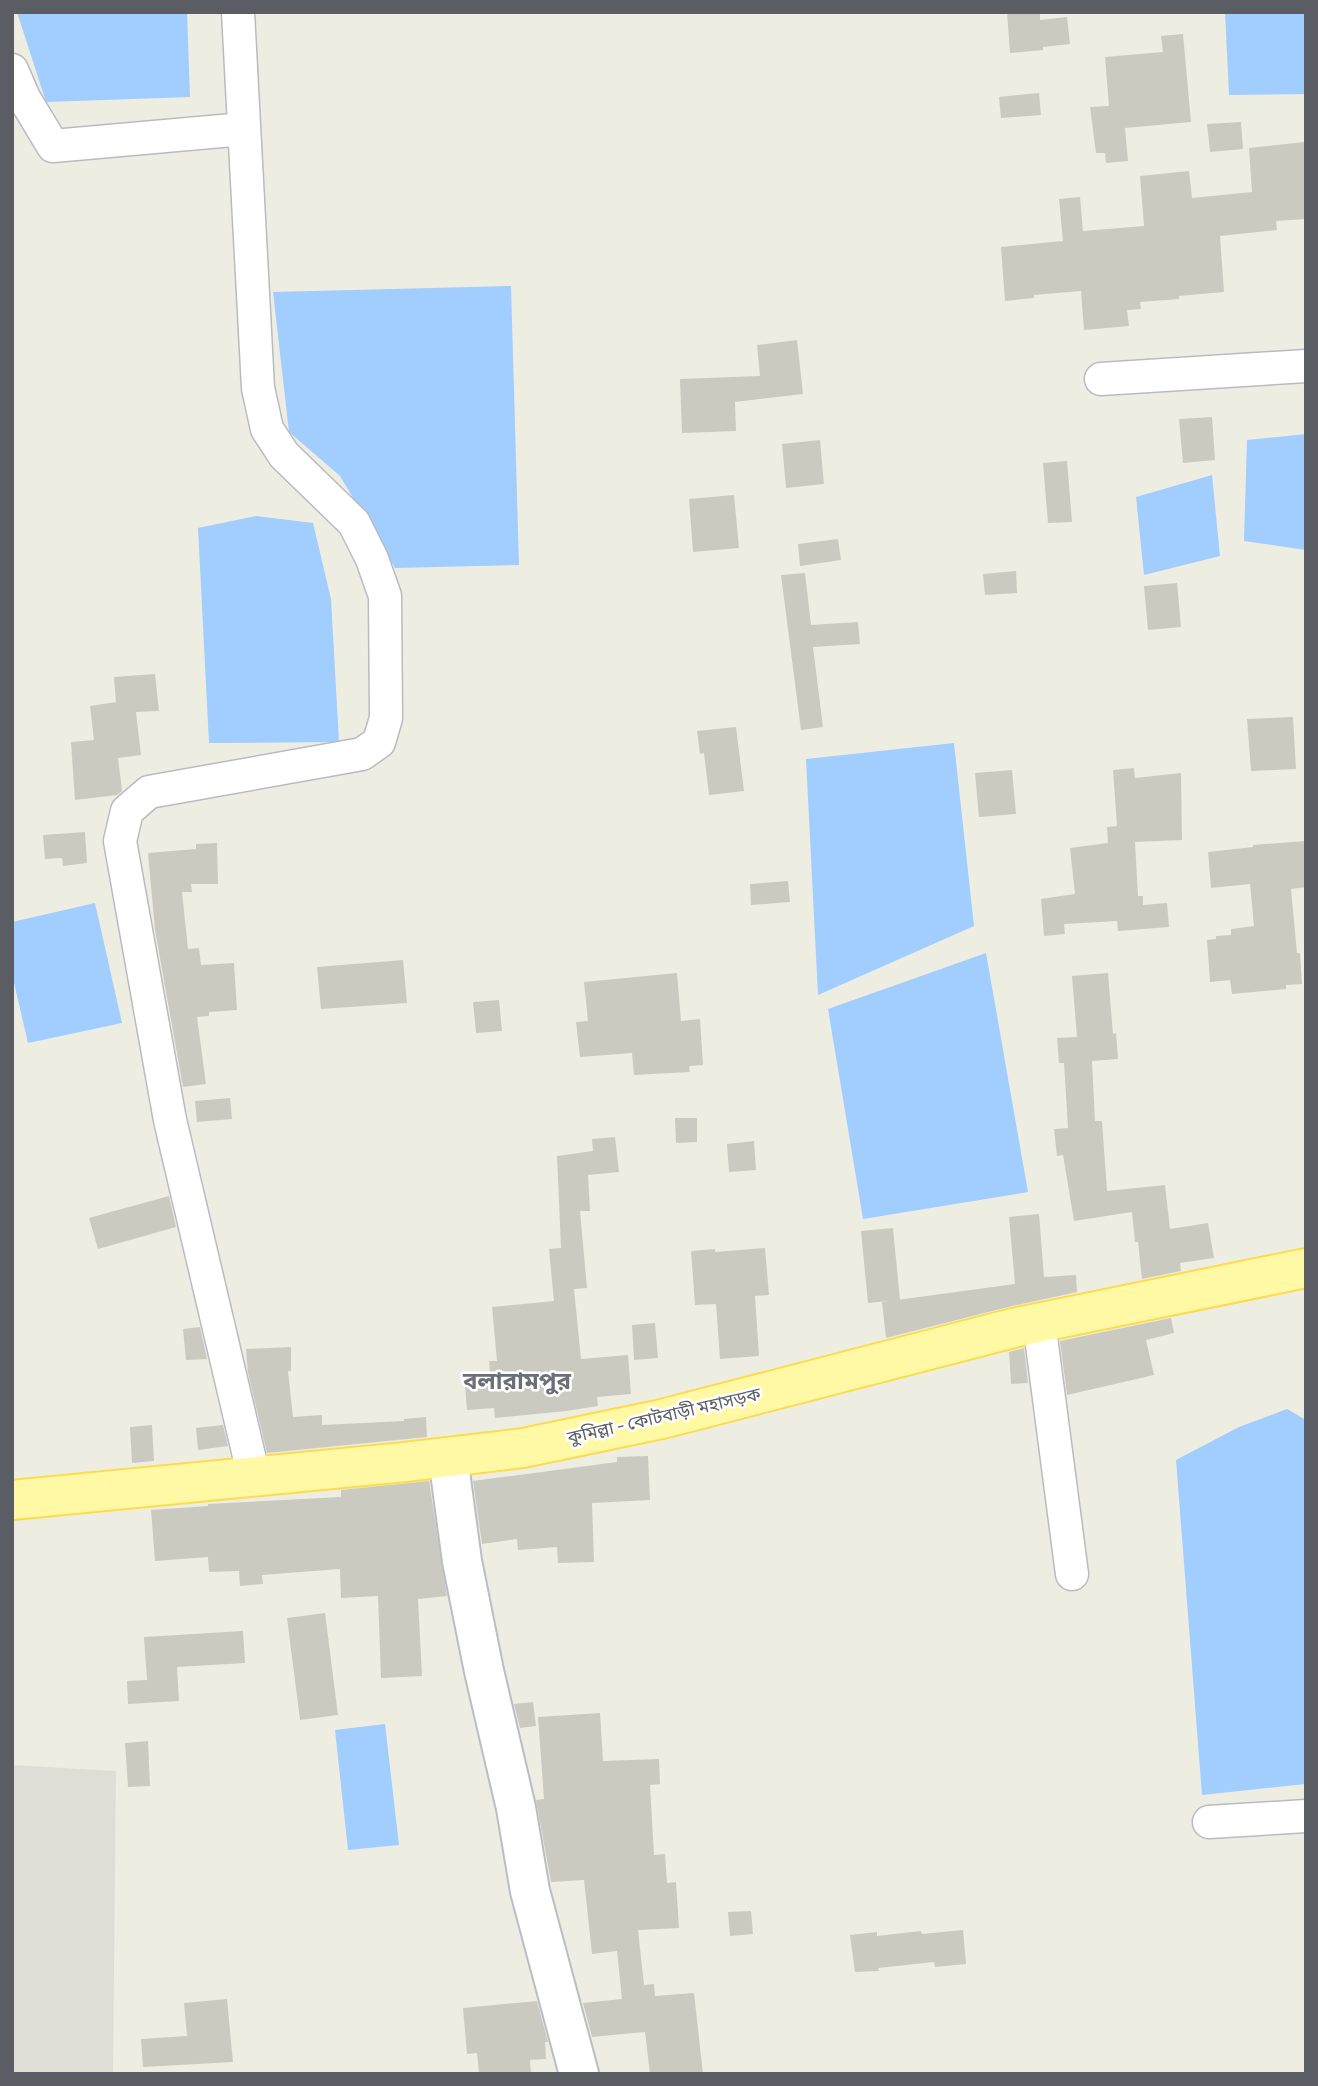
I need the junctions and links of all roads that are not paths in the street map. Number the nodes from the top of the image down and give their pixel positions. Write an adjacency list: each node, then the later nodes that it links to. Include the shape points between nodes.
1 (238, 12): 3 (street)
2 (12, 70): 3 (street, via 52,146)
3 (244, 129): 9 (street, via 258,388 267,429 284,454 354,523 372,559 384,596 386,719 379,742 362,754 149,792 127,811 120,841 170,1120)
4 (1306, 366): 5 (street)
5 (1101, 379)
6 (1306, 1268): 7 (main road, কুমিল্লা - কোটবাড়ী মহাসড়ক)
7 (1039, 1322): 8 (main road, কুমিল্লা - কোটবাড়ী মহাসড়ক, via 662,1419 523,1448); 11 (street)
8 (448, 1457): 9 (main road, কুমিল্লা - কোটবাড়ী মহাসড়ক); 14 (street, via 462,1562 530,1891)
9 (254, 1477): 10 (main road, কুমিল্লা - কোটবাড়ী মহাসড়ক)
10 (12, 1500)
11 (1072, 1574)
12 (1306, 1816): 13 (street)
13 (1209, 1822)
14 (579, 2074)

